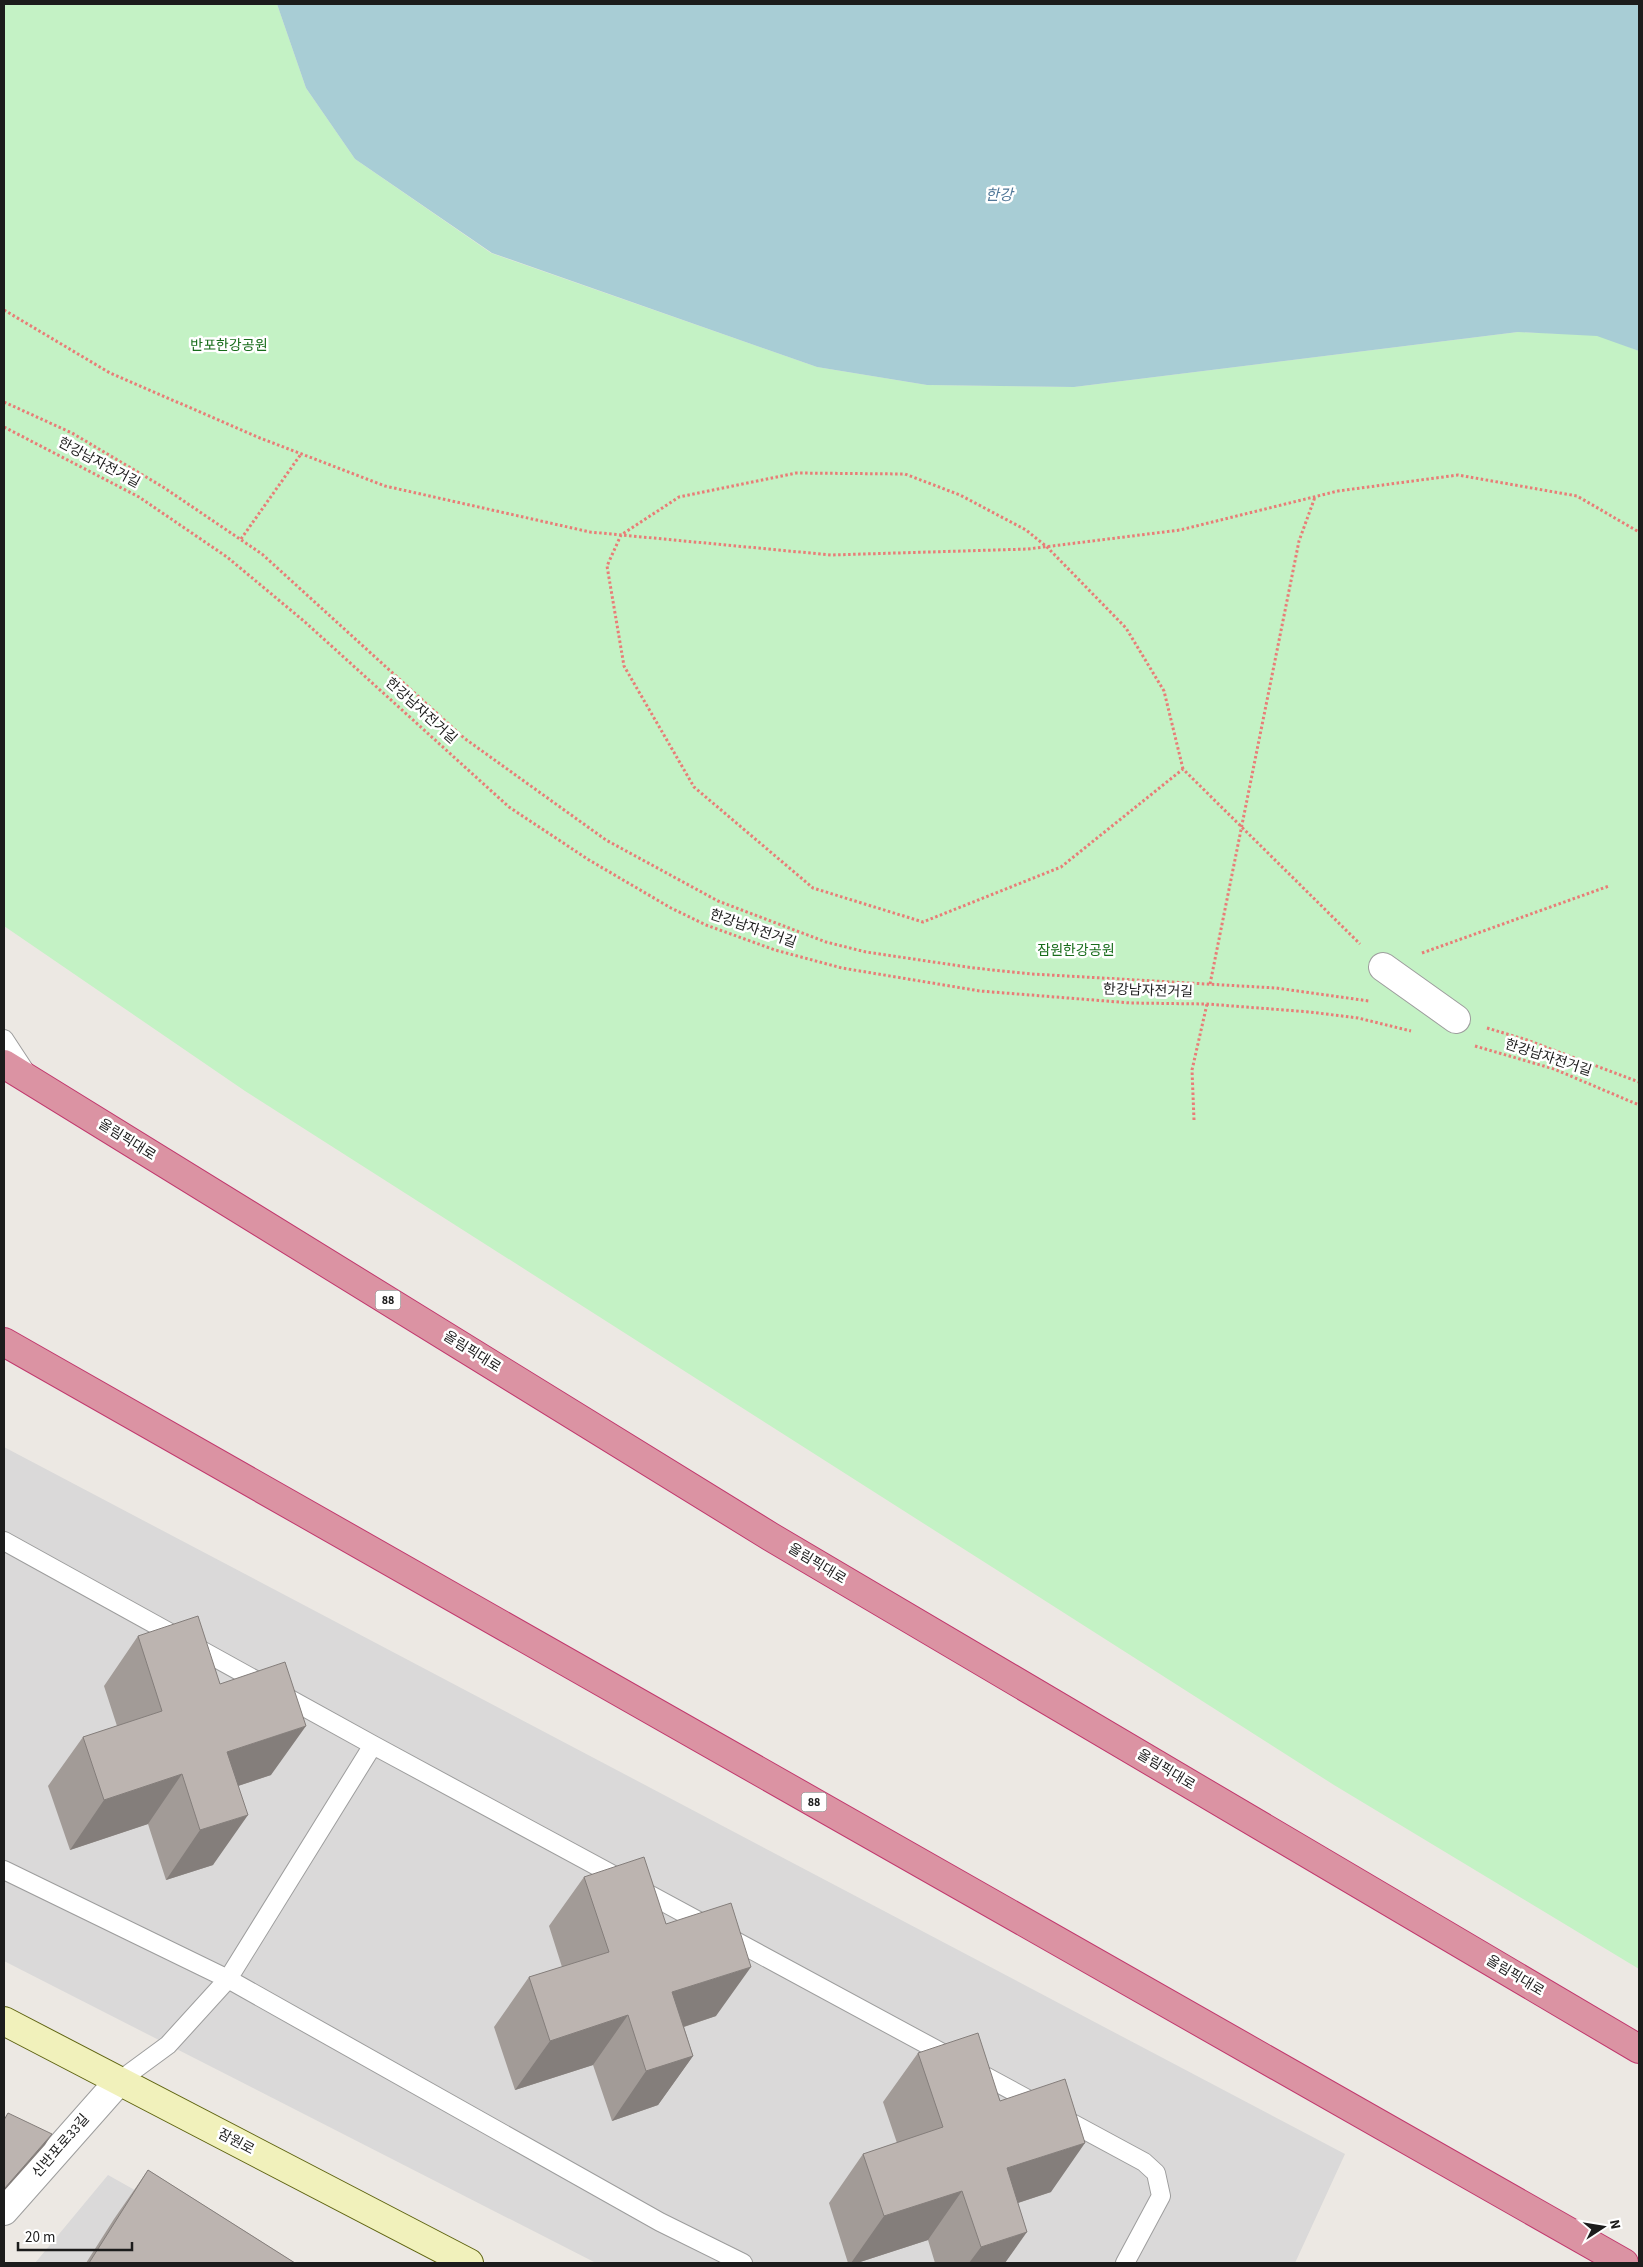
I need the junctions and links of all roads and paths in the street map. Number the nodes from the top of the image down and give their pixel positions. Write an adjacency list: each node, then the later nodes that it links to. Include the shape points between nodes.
1 (4, 310): 4 (path, via 110,373)
2 (4, 402): 8 (path, 한강남자전거길, via 72,433)
3 (4, 427): 16 (path, 한강남자전거길, via 139,497 227,557 305,622 509,807 589,860 697,921 775,950 842,968 980,991 1131,1003)
4 (301, 454): 7 (path, via 385,486 590,532); 8 (path)
5 (1315, 496): 6 (path, via 1458,474 1577,496); 9 (path, via 1180,530); 11 (path, via 1300,541)
6 (1639, 532)
7 (621, 535): 9 (path, via 831,555); 9 (path, via 679,497 796,473 905,474 960,495 1026,530); 10 (path, via 607,566 624,666 694,787 813,888 923,922 1062,867)
8 (241, 539): 14 (path, 한강남자전거길, via 269,560 464,738 606,840 718,901 826,942 866,952 1032,974)
9 (1046, 547): 10 (path, via 1126,628 1164,691)
10 (1183, 769): 11 (path)
11 (1241, 827): 13 (path); 14 (path)
12 (1609, 886): 13 (path)
13 (1383, 967): 17 (street)
14 (1210, 984): 15 (path, 한강남자전거길, via 1276,988)
15 (1375, 1001)
16 (1207, 1004): 18 (path, 한강남자전거길, via 1358,1018); 25 (path, via 1192,1070)
17 (1456, 1019): 23 (path, 한강남자전거길, via 1527,1040)
18 (1413, 1031)
19 (4, 1039): 22 (lane)
20 (1467, 1044): 24 (path, 한강남자전거길, via 1554,1069)
21 (4, 1064): 22 (highway, 올림픽대로 / 88)
22 (33, 1082): 32 (highway, 올림픽대로 / 88, via 771,1537)
23 (1639, 1082)
24 (1639, 1105)
25 (1194, 1120)
26 (4, 1342): 38 (highway, 88)
27 (4, 1541): 28 (lane)
28 (373, 1745): 30 (lane); 37 (lane, via 1144,2162 1156,2173 1161,2196)
29 (4, 1870): 30 (lane)
30 (228, 1979): 33 (lane, via 168,2045); 36 (lane, via 660,2222)
31 (4, 2021): 33 (main road, 잠원로)
32 (1639, 2049)
33 (119, 2081): 34 (street, 신반포로33길); 35 (main road, 잠원로)
34 (4, 2211)
35 (469, 2263)
36 (743, 2263)
37 (1125, 2263)
38 (1624, 2263)

